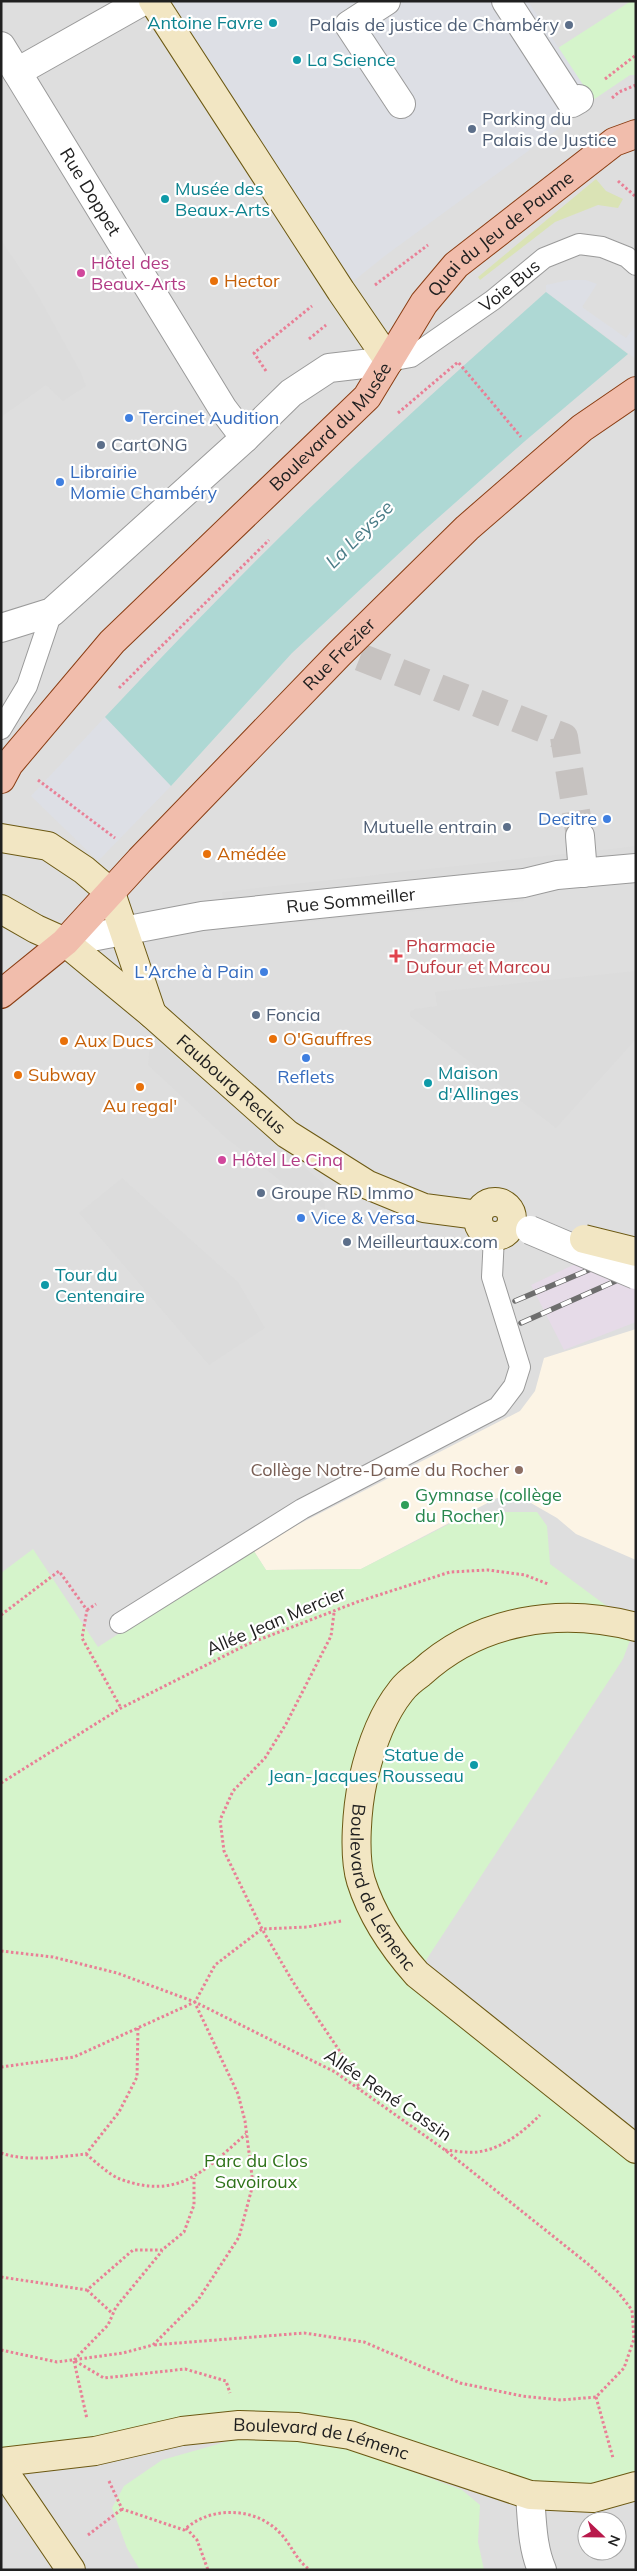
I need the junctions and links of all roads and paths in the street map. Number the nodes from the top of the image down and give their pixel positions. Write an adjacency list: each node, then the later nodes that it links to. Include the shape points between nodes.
1 (143, 1): 6 (street)
2 (153, 1): 11 (main road)
3 (386, 1): 8 (street, via 348,26)
4 (506, 1): 7 (street, via 572,103)
5 (1, 46): 6 (street, Rue Doppet)
6 (17, 72): 14 (street, Rue Doppet, via 223,409)
7 (579, 99)
8 (401, 104)
9 (636, 134): 11 (main road, Quai du Jeu de Paume, via 614,142 456,265 424,303)
10 (636, 265): 11 (lane, Voie Bus, via 627,257 602,247 579,244 544,258 493,300 411,357)
11 (389, 361): 14 (street, Boulevard du Musée, via 329,368 291,393); 22 (main road, Boulevard du Musée, via 368,397 112,642 9,764)
12 (636, 391): 25 (main road, Rue Frezier, via 582,428 467,528 339,654)
13 (391, 419): 15 (path, via 458,362)
14 (245, 438): 17 (street, Boulevard du Musée)
15 (525, 441)
16 (271, 538): 19 (path)
17 (52, 612): 18 (street, Boulevard du Musée); 20 (lane, via 27,686)
18 (1, 628)
19 (117, 691)
20 (1, 729)
21 (42, 771): 25 (path, via 36,778)
22 (1, 779)
23 (580, 836): 27 (street)
24 (1, 838): 28 (main road, via 48,846 84,870)
25 (140, 860): 28 (main road, Rue Frezier)
26 (636, 868): 27 (street, Rue Sommeiller)
27 (584, 874): 30 (street, Rue Sommeiller, via 202,916)
28 (110, 893): 30 (main road, Faubourg Reclus); 31 (main road, Rue Frezier)
29 (1, 909): 31 (main road, Faubourg Reclus)
30 (124, 931): 31 (street, Rue Sommeiller); 33 (main road, Faubourg Reclus)
31 (65, 942): 32 (main road, Rue Frezier); 33 (main road, Faubourg Reclus)
32 (1, 994)
33 (152, 1014): 34 (main road, Faubourg Reclus, via 287,1134 368,1185 424,1208)
34 (503, 1226): 35 (main road, Faubourg Reclus, bridge, via 584,1239); 36 (street, bridge); 40 (lane, via 492,1277 520,1367 514,1386 498,1407 302,1509)
35 (636, 1252)
36 (636, 1275)
37 (556, 1587): 38 (path, Allée Jean Mercier, via 525,1575 488,1570 450,1572)
38 (334, 1612): 42 (path, Allée Jean Mercier, via 248,1644); 45 (path, via 331,1636 286,1724 265,1758 233,1791 220,1820 224,1851)
39 (1, 1615): 42 (path, via 59,1571 87,1610 82,1638)
40 (120, 1622)
41 (636, 1627): 44 (main road, Boulevard de Lémenc, via 602,1619 525,1621 475,1635 438,1657 402,1690 380,1725 359,1798 356,1837 360,1880)
42 (121, 1708): 43 (path, Allée Jean Mercier)
43 (1, 1783)
44 (376, 1915): 45 (path, via 307,1927); 50 (main road, Boulevard de Lémenc, via 394,1947 417,1974)
45 (262, 1928): 47 (path, via 215,1965); 51 (path, via 293,1982 343,2056)
46 (1, 1951): 47 (path, Allée René Cassin, via 53,1957 117,1973)
47 (195, 2002): 48 (path); 51 (path, Allée René Cassin, via 335,2072); 52 (path, via 238,2094)
48 (138, 2027): 49 (path, via 74,2057); 56 (path, via 137,2077 118,2112)
49 (1, 2067)
50 (561, 2089): 53 (main road, Boulevard de Lémenc); 54 (path, via 540,2116 495,2147 476,2152)
51 (360, 2090): 54 (path, Allée René Cassin)
52 (246, 2134): 57 (path); 62 (path, via 253,2184 239,2236 198,2300)
53 (636, 2149)
54 (444, 2150): 65 (path, Allée René Cassin, via 588,2264 632,2310 634,2339 624,2368)
55 (1, 2153): 56 (path, via 50,2158)
56 (86, 2154): 57 (path, via 119,2179 162,2188)
57 (194, 2178): 58 (path, via 194,2204 184,2232)
58 (162, 2250): 60 (path, via 132,2250); 61 (path)
59 (1, 2277): 60 (path)
60 (87, 2290): 61 (path)
61 (113, 2314): 64 (path, via 108,2325)
62 (154, 2345): 64 (path); 65 (path, via 304,2333 364,2342 460,2383 522,2396 561,2400)
63 (1, 2350): 64 (path, via 56,2362)
64 (74, 2361): 66 (path, via 104,2378 185,2369 226,2381); 67 (path)
65 (596, 2397): 70 (path)
66 (239, 2426): 67 (main road, Boulevard de Lémenc, via 182,2431); 71 (main road, Boulevard de Lémenc, via 298,2427 350,2435)
67 (95, 2451): 68 (main road, Boulevard de Lémenc); 72 (path)
68 (1, 2462)
69 (1, 2467): 74 (main road)
70 (629, 2488): 71 (main road, Boulevard de Lémenc, via 593,2498)
71 (530, 2495): 77 (street, via 532,2524)
72 (122, 2509): 73 (path, via 165,2525); 74 (path)
73 (186, 2528): 75 (path, via 197,2540); 76 (path, via 215,2514 250,2513 269,2523 282,2535 300,2563)
74 (67, 2563)
75 (208, 2570)
76 (310, 2570)
77 (542, 2570)

